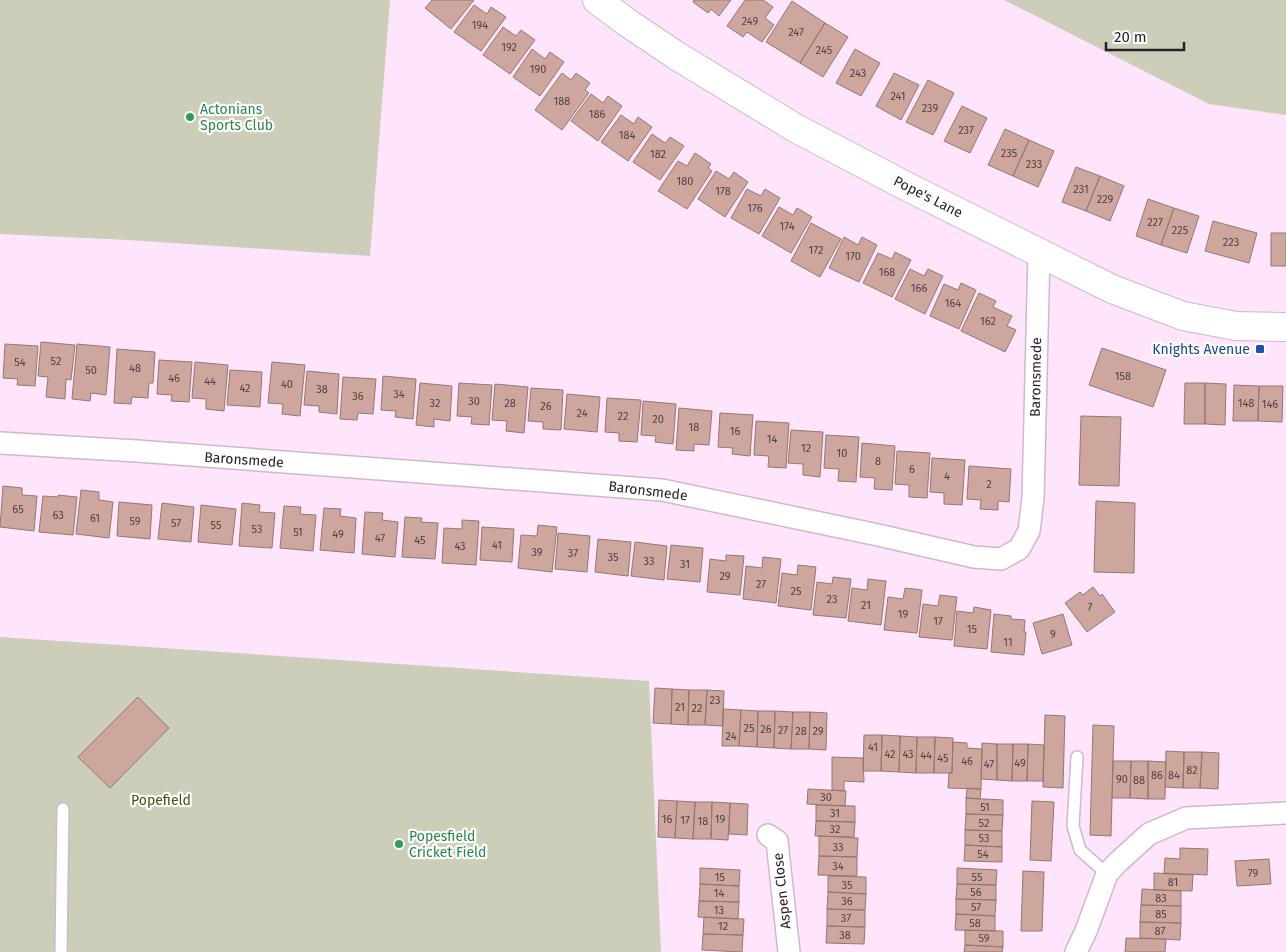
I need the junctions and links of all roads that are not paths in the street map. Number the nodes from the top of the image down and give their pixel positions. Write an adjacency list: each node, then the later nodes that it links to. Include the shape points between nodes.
1 (597, 0): 2 (main road, Pope's Lane, via 677,56 797,129)
2 (1039, 253): 3 (main road, Pope's Lane, via 1112,289 1183,316 1236,326); 4 (street, Baronsmede, via 1033,498 1029,531 1019,549 1001,559 974,557 662,490)
3 (1286, 328)
4 (0, 443)
5 (1077, 757): 9 (lane, via 1073,826 1080,850)
6 (63, 809): 10 (lane)
7 (1286, 812): 9 (street, via 1186,818 1149,834)
8 (768, 834): 11 (street, Aspen Close, via 777,841)
9 (1107, 874): 12 (street)
10 (61, 952)
11 (789, 952)
12 (1076, 952)

